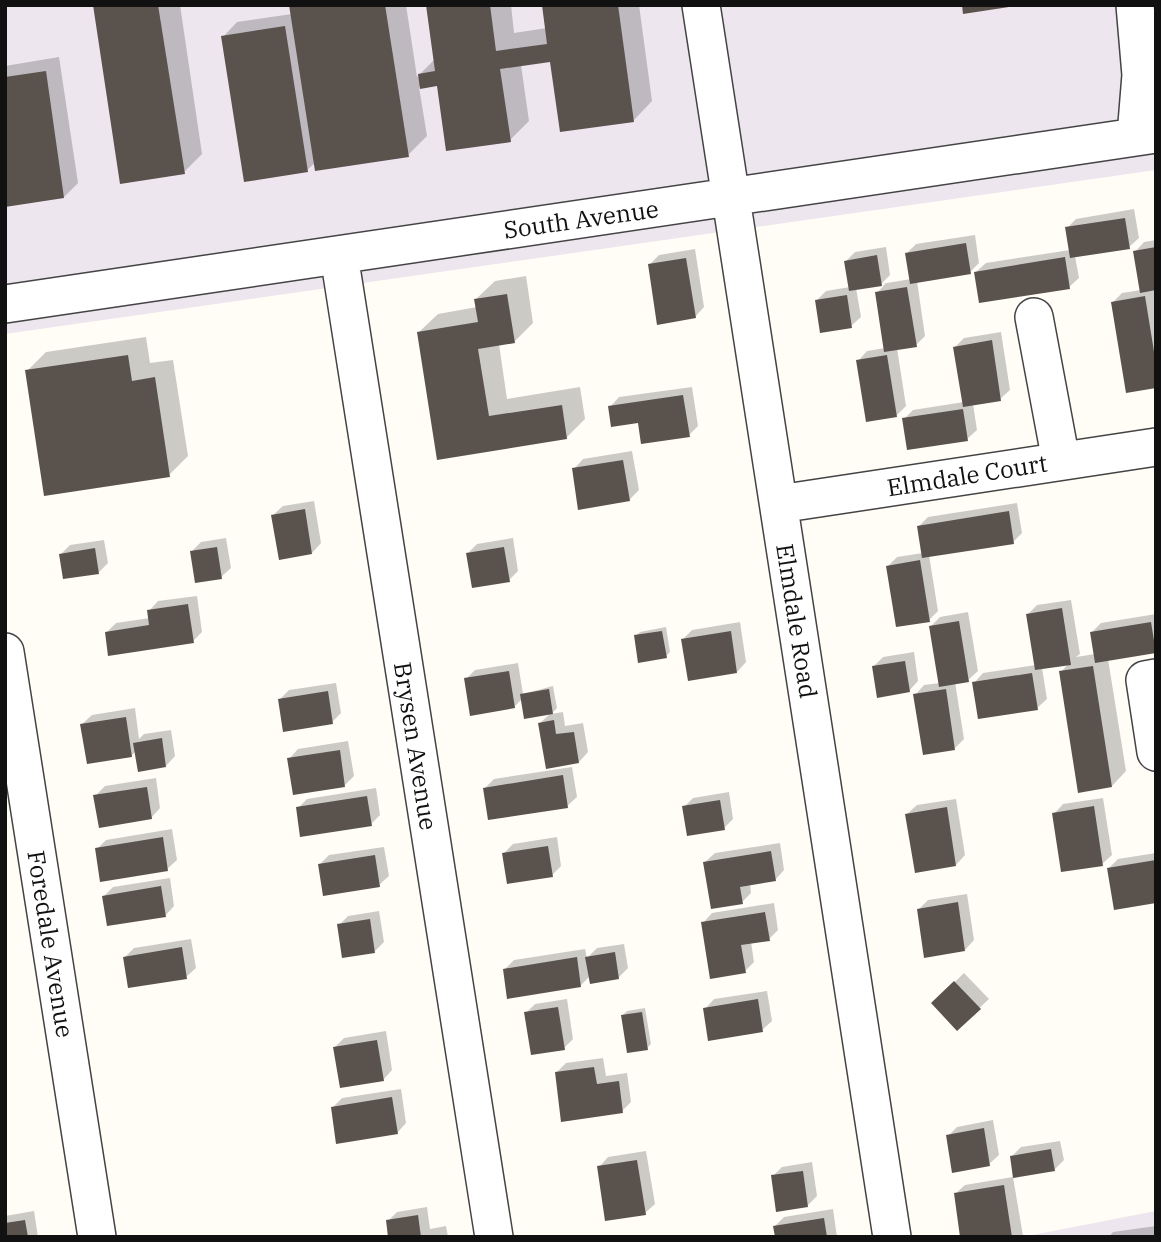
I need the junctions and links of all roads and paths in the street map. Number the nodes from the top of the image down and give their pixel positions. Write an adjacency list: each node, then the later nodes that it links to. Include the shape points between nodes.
1 (701, 5): 4 (street, Elmdale Road)
2 (1135, 5): 3 (street)
3 (1146, 135): 4 (street, South Avenue)
4 (732, 197): 5 (street, South Avenue); 10 (street, Elmdale Road)
5 (339, 255): 6 (street, South Avenue); 15 (street, Brysen Avenue)
6 (5, 304)
7 (1034, 317): 9 (street)
8 (1156, 447): 9 (street, Elmdale Court)
9 (1061, 461): 10 (street, Elmdale Court)
10 (779, 504): 16 (street, Elmdale Road)
11 (5, 652): 14 (street, Foredale Avenue)
12 (1156, 678): 13 (street, via 1145,680)
13 (1156, 752)
14 (97, 1237)
15 (494, 1237)
16 (892, 1237)

